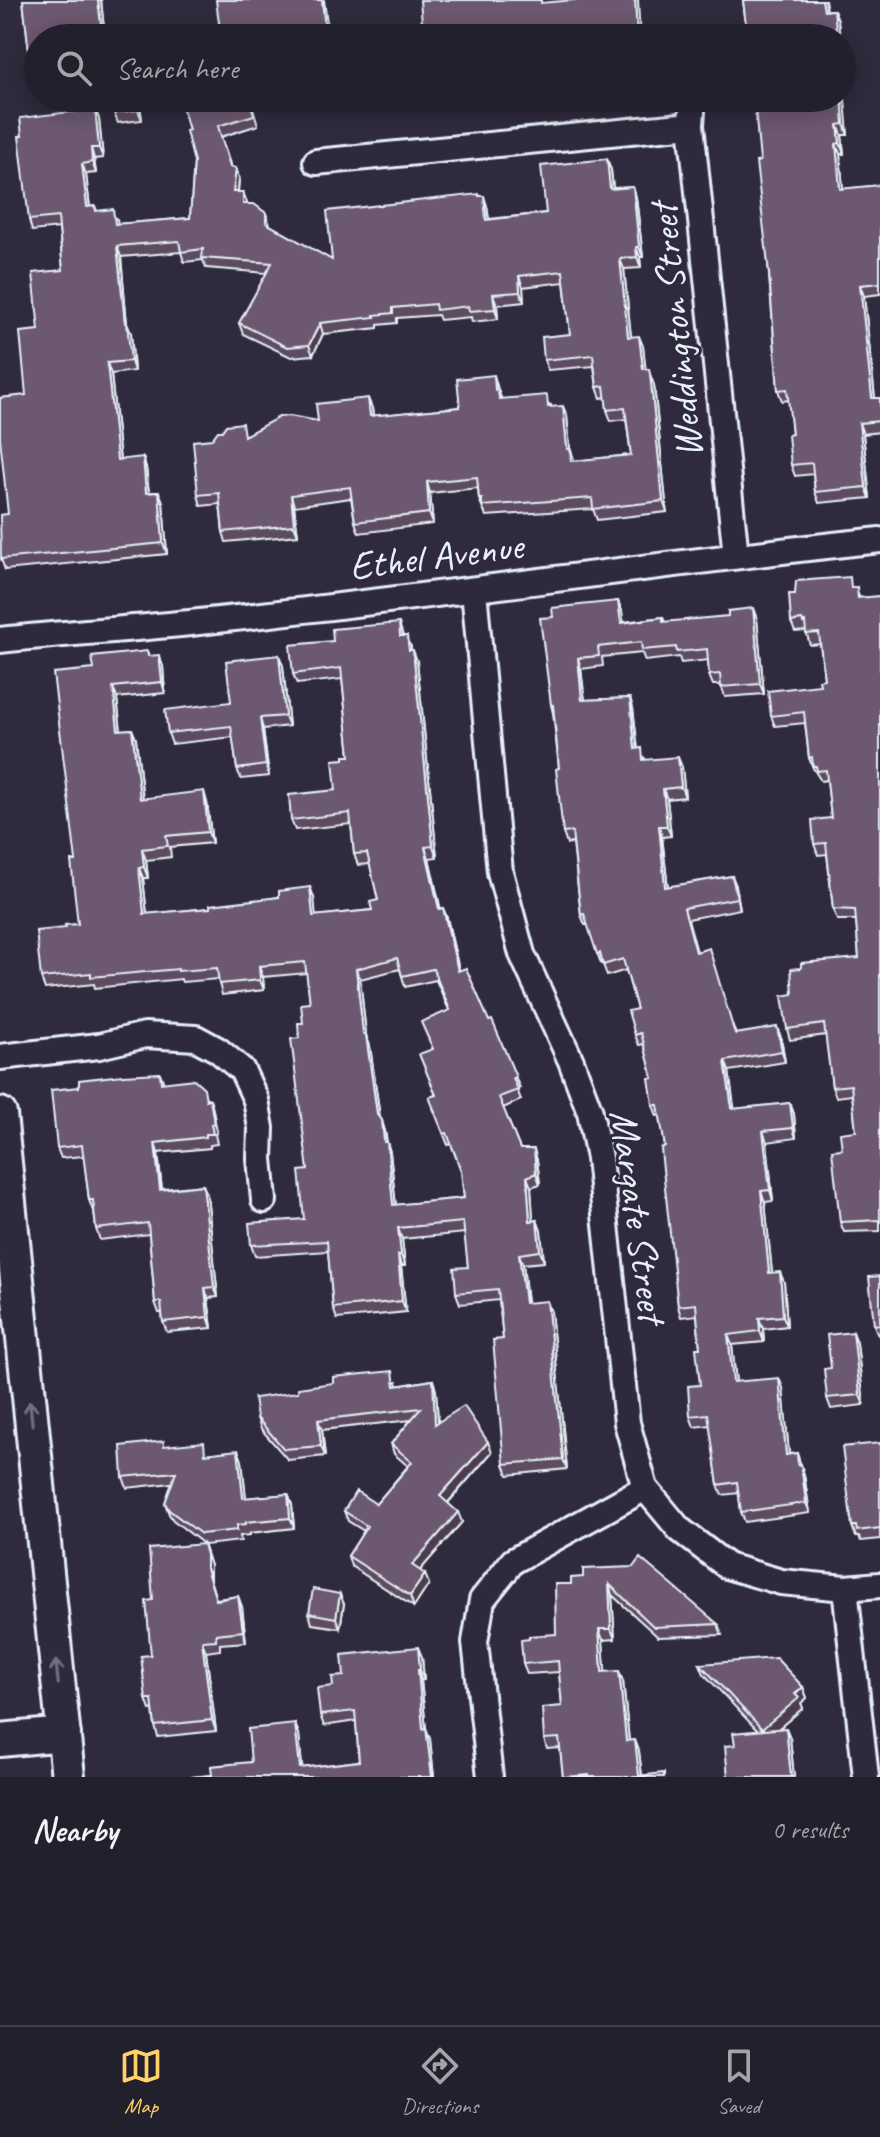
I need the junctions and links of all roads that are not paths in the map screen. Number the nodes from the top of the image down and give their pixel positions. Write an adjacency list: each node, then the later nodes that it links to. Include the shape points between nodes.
1 (692, 112): 2 (street, Weddington Street)
2 (691, 125): 3 (street); 5 (street, Weddington Street)
3 (316, 162)
4 (880, 540): 5 (street, Ethel Avenue)
5 (736, 556): 6 (street, Ethel Avenue)
6 (474, 590): 7 (street, Ethel Avenue); 12 (street, Margate Street, via 500,872 522,954 590,1112 627,1423)
7 (0, 640)
8 (0, 1057): 11 (street, via 145,1035 196,1038 242,1070 256,1100)
9 (0, 1114): 10 (street)
10 (2, 1158): 15 (street, one-way to 10)
11 (264, 1200)
12 (645, 1488): 14 (street, via 679,1529 727,1566 781,1582); 18 (street, via 513,1561 482,1600 475,1642)
13 (880, 1585): 14 (street)
14 (845, 1588): 19 (street)
15 (64, 1734): 16 (street); 17 (street)
16 (0, 1740)
17 (68, 1777)
18 (490, 1777)
19 (866, 1777)

